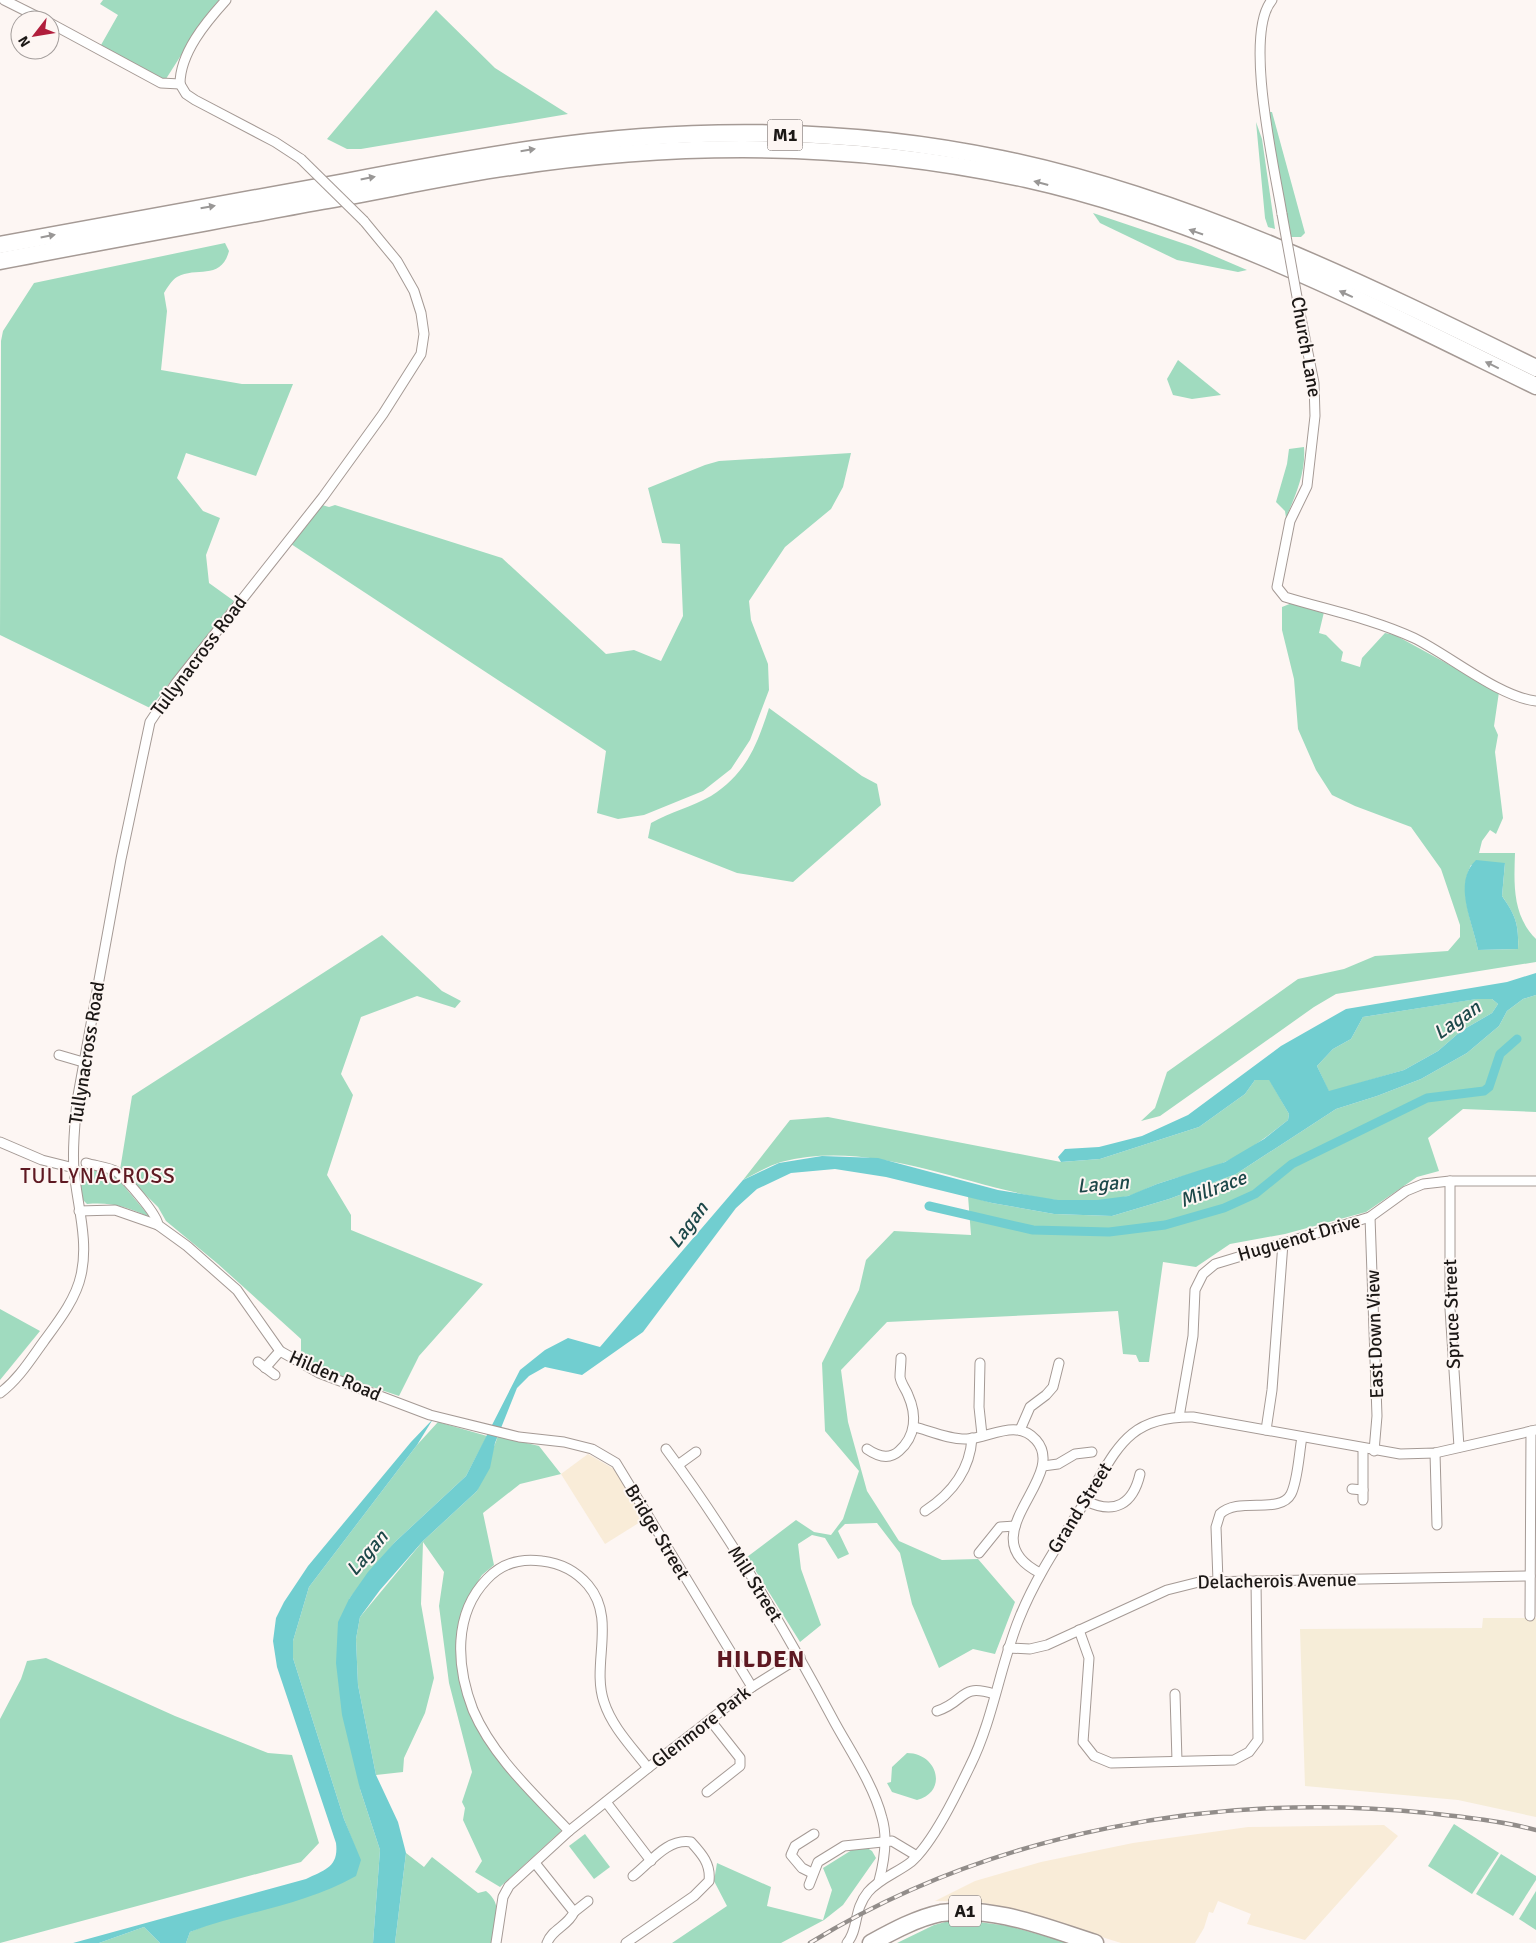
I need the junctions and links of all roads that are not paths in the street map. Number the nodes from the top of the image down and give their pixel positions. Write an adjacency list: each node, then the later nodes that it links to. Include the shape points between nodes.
1 (4, 0): 4 (street)
2 (226, 0): 6 (street, via 213,14 185,58)
3 (1272, 0): 11 (street, Church Lane, bridge, via 1264,18 1260,69 1316,400 1307,486 1288,529 1277,587 1285,598 1367,620 1414,638 1498,688)
4 (24, 10)
5 (60, 28): 6 (street, via 161,82)
6 (180, 84): 13 (street, Tullynacross Road, bridge, via 195,100 276,142 301,159 364,221 397,261 414,292 424,334 421,354 394,401 176,683 150,722)
7 (0, 245): 9 (highway, M1, one-way to 9, via 537,148 694,135 832,136 1001,158 1126,192 1284,250)
8 (0, 261): 10 (highway, M1, one-way to 8, via 1344,293 1224,242 1105,200 966,167 832,151 634,153 509,167)
9 (1536, 368)
10 (1536, 386)
11 (1536, 702)
12 (59, 1055): 13 (street)
13 (83, 1062): 16 (street, Tullynacross Road, via 73,1135)
14 (0, 1142): 16 (street, via 42,1160)
15 (86, 1163): 21 (street, Hilden Road, via 116,1171 152,1211)
16 (74, 1168): 19 (street, Tullynacross Road)
17 (1450, 1181): 18 (street, Huguenot Drive); 20 (street, Huguenot Drive, via 1414,1187); 38 (street, Spruce Street, via 1450,1309)
18 (1536, 1181)
19 (79, 1212): 21 (street, Hilden Road, via 115,1210); 28 (street, Tullynacross Road, via 83,1242 81,1275 70,1303 26,1367)
20 (1370, 1217): 22 (street, Huguenot Drive); 42 (street, East Down View, via 1377,1416)
21 (158, 1225): 23 (street, Hilden Road, via 236,1290)
22 (1284, 1243): 29 (street, Huguenot Drive, via 1223,1260 1203,1274 1195,1290 1193,1336); 33 (street)
23 (280, 1351): 27 (street, via 261,1365); 30 (street, Hilden Road, via 319,1373 430,1415)
24 (901, 1358): 31 (street, via 900,1376 911,1402)
25 (980, 1363): 35 (street)
26 (1059, 1363): 32 (street, via 1053,1387 1030,1407)
27 (275, 1375)
28 (0, 1393)
29 (1180, 1417): 33 (street, Grand Street); 50 (street, Grand Street, via 1149,1423 1126,1438)
30 (472, 1425): 63 (street, Bridge Street, via 518,1437 592,1449 616,1464)
31 (915, 1427): 37 (street, via 960,1439); 40 (street, via 896,1454 883,1456)
32 (1020, 1430): 35 (street, via 1000,1430); 47 (street, via 1039,1444)
33 (1266, 1430): 36 (street, Grand Street)
34 (1534, 1430): 38 (street, Grand Street); 56 (street)
35 (982, 1436): 37 (street)
36 (1302, 1437): 41 (street, Grand Street); 57 (street, via 1292,1489 1286,1499 1275,1504 1232,1506 1220,1514 1216,1526)
37 (972, 1438): 51 (street, via 969,1459 960,1476 941,1499)
38 (1459, 1447): 45 (street, Grand Street)
39 (666, 1449): 46 (street, Mill Street)
40 (867, 1449)
41 (1363, 1449): 42 (street, Grand Street); 49 (street, via 1363,1495)
42 (1374, 1451): 45 (street, Grand Street)
43 (696, 1452): 46 (street)
44 (1092, 1452): 47 (street, via 1075,1454 1052,1466)
45 (1435, 1453): 52 (street)
46 (678, 1465): 62 (street, Mill Street)
47 (1042, 1466): 53 (street)
48 (1140, 1474): 50 (street, via 1135,1492 1126,1502 1111,1507)
49 (1352, 1489)
50 (1086, 1501): 55 (street, Grand Street)
51 (925, 1511)
52 (1437, 1525)
53 (1015, 1526): 54 (street, via 1000,1527); 55 (street, via 1017,1557)
54 (979, 1553)
55 (1040, 1573): 61 (street, Grand Street)
56 (1530, 1576): 58 (street, Delacherois Avenue); 59 (street)
57 (1218, 1581): 58 (street, Delacherois Avenue); 60 (street, Delacherois Avenue, via 1174,1587)
58 (1256, 1581): 68 (street, via 1258,1740 1249,1752 1234,1760)
59 (1530, 1616)
60 (1079, 1630): 61 (street, Delacherois Avenue, via 1038,1647); 68 (street, via 1089,1658 1082,1733 1088,1750 1112,1763)
61 (1008, 1648): 64 (street, Grand Street)
62 (800, 1657): 63 (street, Glenmore Park); 74 (street, Mill Street, via 878,1806 883,1819)
63 (752, 1687): 67 (street, Glenmore Park)
64 (994, 1694): 66 (street, via 976,1689 968,1691 954,1704); 75 (street, Grand Street, via 970,1766 927,1844)
65 (1175, 1694): 68 (street)
66 (937, 1711)
67 (710, 1720): 69 (street, Glenmore Park); 70 (street, via 741,1763)
68 (1177, 1760)
69 (648, 1768): 71 (street, Glenmore Park); 72 (street, via 616,1727 604,1701 601,1676 603,1625 596,1598 588,1585 573,1571 552,1562 527,1559 492,1573 476,1590 462,1622 462,1669 470,1698 494,1747)
70 (707, 1792)
71 (606, 1802): 72 (street, Glenmore Park); 76 (street)
72 (569, 1831): 77 (street, Glenmore Park)
73 (814, 1834): 78 (street, via 795,1846 791,1855 802,1868)
74 (884, 1843): 75 (street, via 892,1842); 78 (street, via 844,1846 818,1862); 80 (street, Mill Street)
75 (917, 1856): 80 (street, Grand Street)
76 (651, 1861): 79 (street); 86 (street, via 670,1845 681,1840 691,1842 709,1865 709,1882)
77 (535, 1863): 83 (street); 84 (street, Glenmore Park, via 509,1886 503,1897)
78 (812, 1873): 81 (street)
79 (633, 1876)
80 (879, 1882): 87 (street, Grand Street, via 858,1908 854,1933)
81 (809, 1885)
82 (588, 1901): 83 (street)
83 (574, 1912): 85 (street, via 570,1920 549,1936)
84 (496, 1943)
85 (547, 1943)
86 (626, 1943)
87 (847, 1943)
88 (871, 1943): 89 (highway, A1, via 918,1921 966,1911 1030,1922)
89 (1094, 1943)

